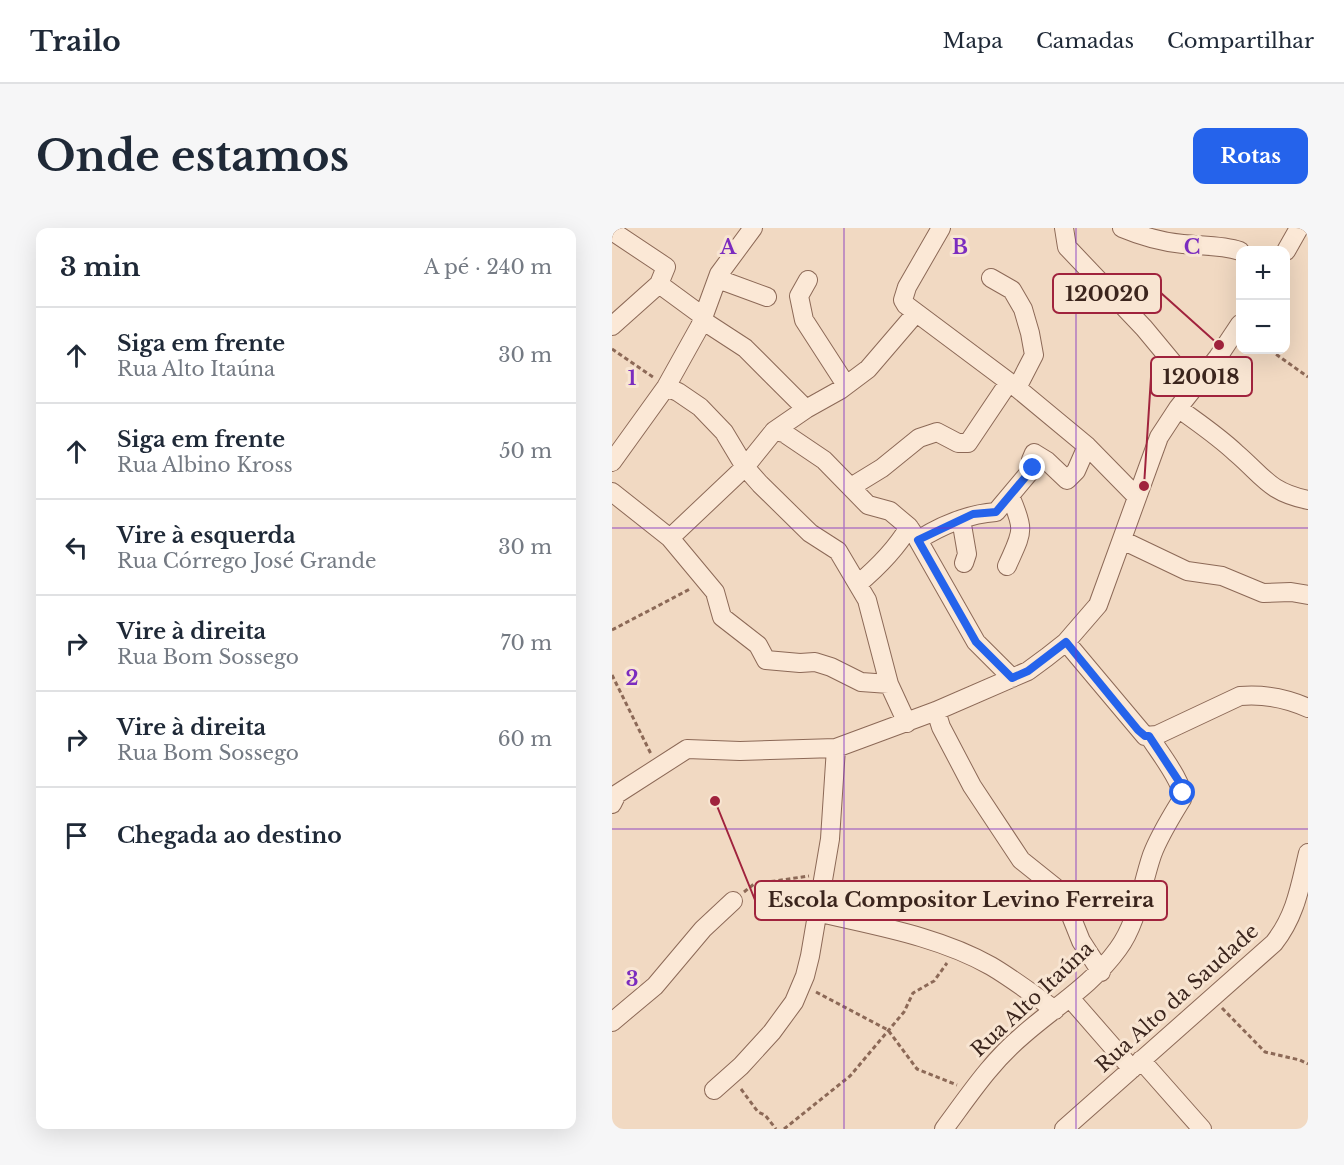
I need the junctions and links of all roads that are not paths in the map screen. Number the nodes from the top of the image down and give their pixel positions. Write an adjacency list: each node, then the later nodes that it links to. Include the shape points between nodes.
1 (753, 228): 11 (street)
2 (941, 228): 15 (street, via 907,287 903,300)
3 (1122, 228): 9 (street, via 1180,244)
4 (1299, 228): 8 (street)
5 (1060, 229): 22 (street, via 1067,247 1144,328)
6 (612, 231): 7 (street)
7 (636, 236): 13 (street, via 666,267)
8 (1289, 246)
9 (1236, 250)
10 (992, 278): 20 (street, via 1012,290 1030,333 1034,355)
11 (718, 279): 14 (street); 16 (street)
12 (808, 280): 19 (street, via 799,296 804,320)
13 (658, 284): 16 (street); 17 (street)
14 (767, 297)
15 (911, 309): 19 (street, via 868,369); 20 (street)
16 (703, 319): 21 (street); 24 (street, via 745,348)
17 (612, 326)
18 (1236, 330): 22 (street)
19 (846, 385): 24 (street)
20 (1013, 385): 26 (street); 29 (street, via 968,443 958,443 937,432 919,438)
21 (666, 387): 27 (street); 28 (street, via 700,407 723,432)
22 (1193, 387): 23 (street)
23 (1178, 408): 32 (street, via 1159,437); 33 (street, via 1238,454 1271,487)
24 (806, 409): 25 (street)
25 (774, 432): 28 (street); 29 (street, via 784,433 824,460)
26 (1087, 446): 31 (street, via 1076,471 1067,480 1034,453 1033,468); 32 (street)
27 (612, 462)
28 (745, 467): 36 (street); 40 (street, via 810,532 838,551)
29 (851, 487): 35 (street, via 868,505 890,511)
30 (612, 492): 36 (street)
31 (1010, 496): 34 (street, via 996,512); 39 (street, via 1021,534)
32 (1137, 497): 37 (street)
33 (1308, 500)
34 (961, 519): 35 (street); 38 (street, via 967,554)
35 (914, 533): 40 (street, via 902,539); 43 (street, via 976,642)
36 (670, 538): 44 (street, via 715,592 722,618 758,645 766,660 815,662 861,682)
37 (1122, 540): 41 (street, via 1187,571 1221,576 1263,592); 42 (street, via 1098,605)
38 (964, 563)
39 (1007, 566)
40 (858, 584): 44 (street, via 867,600)
41 (1308, 595)
42 (1066, 642): 43 (street, via 1028,671); 48 (street, Rua Alto Itaúna, via 1138,730)
43 (1012, 678): 46 (street)
44 (889, 684): 47 (street)
45 (1308, 708): 48 (street, via 1278,697 1240,696)
46 (936, 711): 47 (street); 54 (street, via 972,786 1022,860 1056,888)
47 (907, 723): 49 (street)
48 (1149, 736): 54 (street, Rua Alto Itaúna, via 1180,783 1182,799 1158,841 1120,947)
49 (836, 748): 50 (street, via 687,749); 53 (street, via 826,874)
50 (615, 795)
51 (1308, 853): 58 (street, Rua Alto da Saudade, via 1294,911 1274,943)
52 (733, 902): 57 (street, via 703,929 655,986)
53 (816, 912): 56 (street, via 919,937 956,951 991,966); 59 (street, via 810,956 794,1002 772,1032)
54 (1101, 972): 55 (street, Rua Alto Itaúna)
55 (1070, 998): 56 (street, Rua Alto Itaúna); 58 (street)
56 (1055, 1010): 60 (street, Rua Alto Itaúna, via 986,1071)
57 (612, 1022)
58 (1136, 1064): 61 (street, Rua Alto da Saudade); 62 (street)
59 (714, 1090)
60 (944, 1129)
61 (1064, 1129)
62 (1202, 1129)

